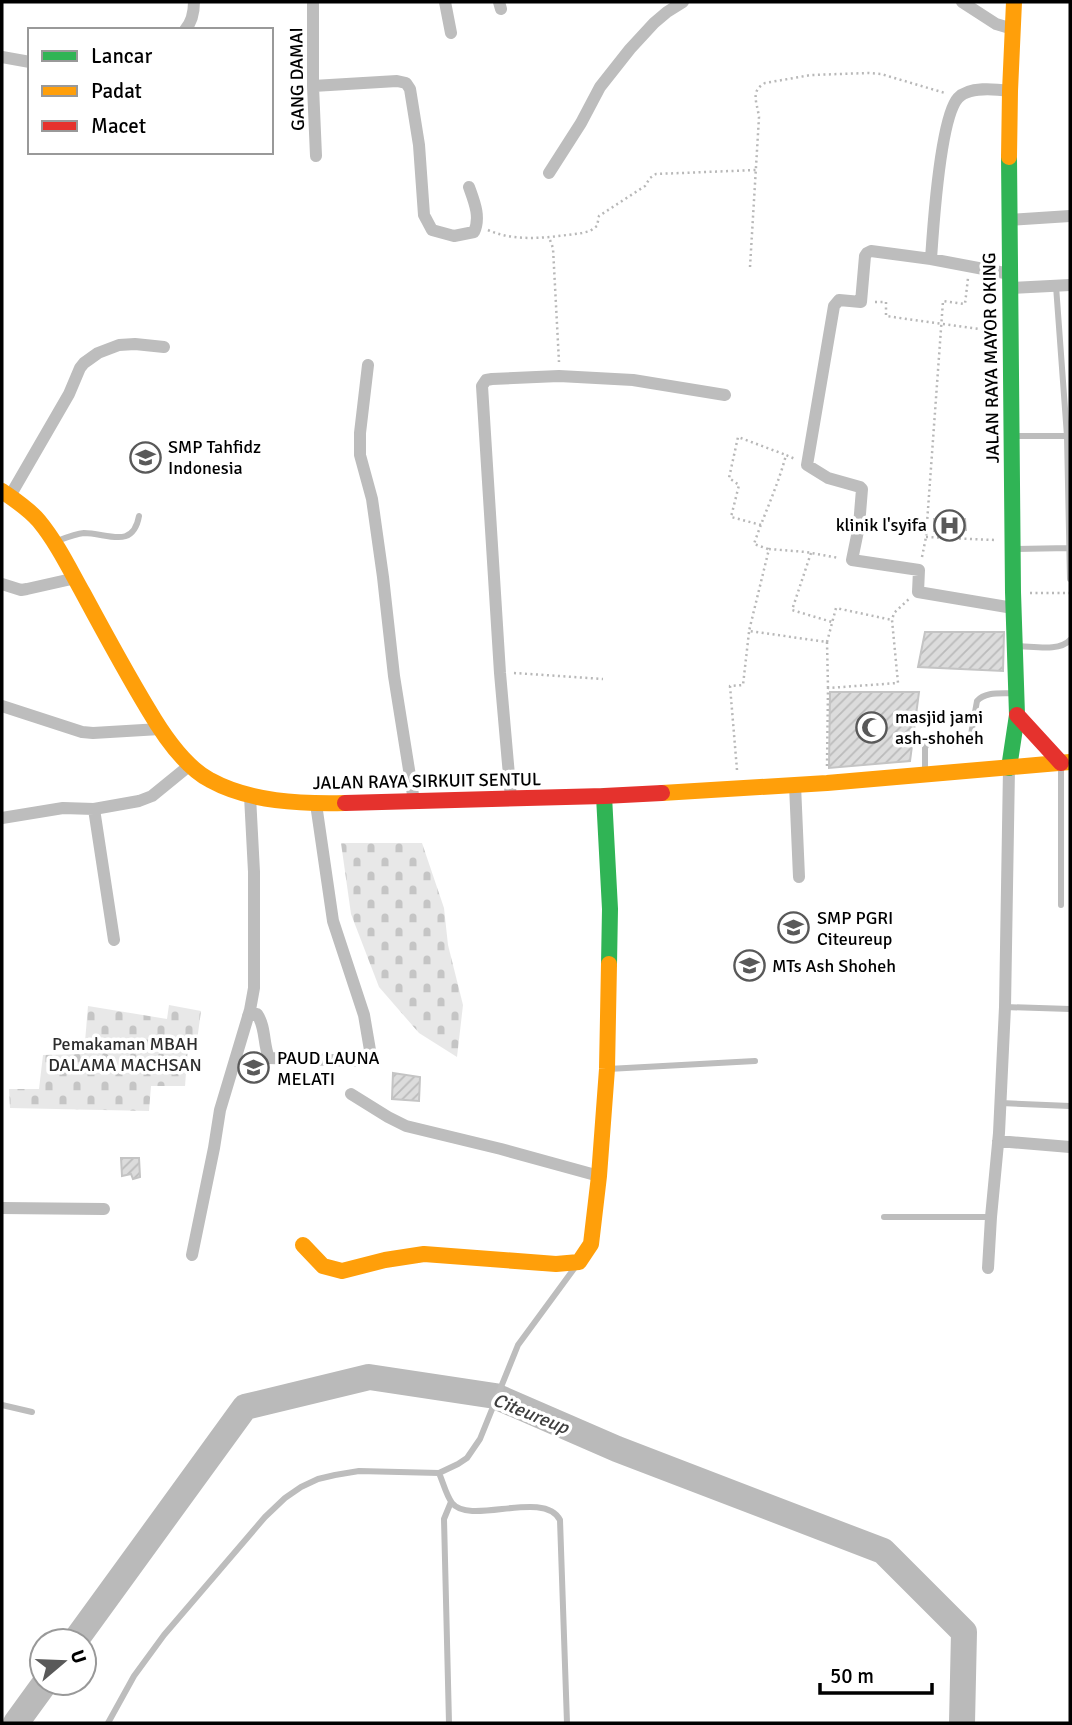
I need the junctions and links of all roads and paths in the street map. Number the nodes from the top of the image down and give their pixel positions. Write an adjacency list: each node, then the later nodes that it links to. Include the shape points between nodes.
1 (194, 2): 7 (street)
2 (313, 2): 12 (street, GANG DAMAI)
3 (445, 2): 9 (street)
4 (683, 2): 17 (street, via 654,23 600,87)
5 (962, 2): 8 (street, via 996,24)
6 (1014, 2): 8 (main road, JALAN RAYA MAYOR OKING)
7 (186, 28)
8 (1013, 29): 13 (main road, JALAN RAYA MAYOR OKING)
9 (451, 33)
10 (2, 57): 11 (street)
11 (28, 62)
12 (313, 86): 15 (street, GANG DAMAI); 21 (street, via 406,82 419,145 424,215 432,230 454,236)
13 (1010, 91): 14 (street, via 984,88); 20 (main road, JALAN RAYA MAYOR OKING)
14 (958, 97): 16 (path, via 869,73 811,75 765,83 755,93 759,117); 23 (street, via 941,155)
15 (316, 156)
16 (756, 170): 21 (path, via 656,174 598,216 597,226 582,233 530,239); 24 (path)
17 (549, 173)
18 (469, 187): 21 (street, via 477,211)
19 (1070, 216): 20 (street)
20 (1009, 220): 26 (main road, JALAN RAYA MAYOR OKING)
21 (474, 232)
22 (550, 240): 34 (path)
23 (930, 259): 25 (street); 29 (street, via 867,253)
24 (750, 267)
25 (969, 267): 26 (street); 30 (path, via 965,304 943,302)
26 (1010, 281): 28 (street); 31 (main road, JALAN RAYA MAYOR OKING)
27 (1070, 285): 28 (street)
28 (1056, 286): 37 (lane)
29 (861, 302): 30 (path, via 886,302 886,316); 39 (street, via 839,300 834,306)
30 (942, 325): 31 (path); 43 (path)
31 (1010, 334): 36 (main road, JALAN RAYA MAYOR OKING)
32 (164, 346): 40 (street, via 119,345 84,363)
33 (368, 366): 80 (street, via 360,454 372,499)
34 (559, 376): 35 (street, via 633,380); 63 (street, via 492,379 482,386)
35 (725, 395)
36 (1012, 436): 37 (lane); 45 (main road, JALAN RAYA MAYOR OKING)
37 (1067, 436): 46 (lane)
38 (786, 455): 39 (path); 42 (path); 42 (path, via 738,437 729,478 739,485 731,517)
39 (807, 465): 49 (street, via 828,478 862,489)
40 (6, 493): 44 (main road, JALAN RAYA SIRKUIT SENTUL, via 37,519)
41 (139, 516): 44 (lane, via 133,532 124,537 81,534)
42 (761, 525): 47 (path, via 754,544)
43 (926, 537): 45 (path); 50 (path)
44 (55, 542): 51 (main road, JALAN RAYA SIRKUIT SENTUL)
45 (1012, 545): 46 (lane); 56 (main road, JALAN RAYA MAYOR OKING)
46 (1070, 548): 52 (lane)
47 (769, 549): 48 (path); 59 (path)
48 (811, 552): 49 (path); 58 (path, via 792,610)
49 (852, 560): 50 (street)
50 (919, 570): 54 (street)
51 (76, 578): 53 (street, via 21,590); 69 (main road, JALAN RAYA SIRKUIT SENTUL)
52 (1070, 579)
53 (2, 584)
54 (918, 592): 56 (street); 57 (path)
55 (1070, 593): 56 (path)
56 (1013, 600): 62 (main road, JALAN RAYA MAYOR OKING)
57 (892, 620): 58 (path, via 836,608); 65 (path, via 898,683)
58 (832, 622): 61 (path)
59 (749, 631): 61 (path); 76 (path, via 743,685 730,685)
60 (1070, 640): 62 (lane, via 1055,647)
61 (827, 642): 65 (path)
62 (1014, 646): 66 (main road, JALAN RAYA MAYOR OKING)
63 (500, 673): 64 (path); 79 (street)
64 (603, 679)
65 (828, 688): 74 (path)
66 (1016, 693): 68 (main road, JALAN RAYA MAYOR OKING); 73 (lane, via 985,695 977,701 968,743 927,744)
67 (2, 706): 69 (street, via 82,732)
68 (1017, 715): 70 (main road); 72 (main road, JALAN RAYA MAYOR OKING)
69 (160, 729): 71 (main road, JALAN RAYA SIRKUIT SENTUL)
70 (1065, 762): 72 (main road, JALAN RAYA SIRKUIT SENTUL); 85 (lane)
71 (190, 765): 77 (main road, JALAN RAYA SIRKUIT SENTUL, via 209,780); 82 (street, via 152,796)
72 (1009, 768): 73 (main road, JALAN RAYA SIRKUIT SENTUL); 87 (street)
73 (925, 776): 74 (main road, JALAN RAYA SIRKUIT SENTUL)
74 (827, 783): 75 (main road, JALAN RAYA SIRKUIT SENTUL)
75 (795, 785): 76 (main road, JALAN RAYA SIRKUIT SENTUL); 84 (street)
76 (738, 788): 78 (main road, JALAN RAYA SIRKUIT SENTUL)
77 (250, 796): 81 (main road, JALAN RAYA SIRKUIT SENTUL); 89 (street, via 254,988)
78 (604, 796): 79 (main road, JALAN RAYA SIRKUIT SENTUL); 91 (main road, via 610,922)
79 (511, 798): 80 (main road, JALAN RAYA SIRKUIT SENTUL)
80 (414, 801): 81 (main road, JALAN RAYA SIRKUIT SENTUL)
81 (316, 804): 89 (street, via 333,921 364,1015 371,1056 363,1061 269,1058 262,1021 257,1014)
82 (94, 809): 83 (street, via 63,807); 86 (street)
83 (2, 818)
84 (799, 877)
85 (1061, 905)
86 (114, 940)
87 (1006, 1007): 88 (lane); 93 (street)
88 (1070, 1009)
89 (248, 1016): 104 (street, via 220,1110)
90 (755, 1061): 91 (lane)
91 (607, 1069): 98 (main road)
92 (351, 1094): 98 (street, via 406,1126)
93 (999, 1103): 94 (lane); 95 (street)
94 (1070, 1105)
95 (998, 1137): 96 (street); 97 (street); 102 (street)
96 (1070, 1140)
97 (1070, 1147)
98 (599, 1176): 105 (main road, via 591,1244)
99 (2, 1208): 100 (street)
100 (103, 1209)
101 (884, 1217): 102 (lane)
102 (991, 1217): 106 (street)
103 (303, 1245): 105 (main road, via 323,1266 342,1271 424,1254 538,1264)
104 (192, 1255)
105 (579, 1262): 109 (lane, via 518,1345 480,1439 467,1458)
106 (988, 1268)
107 (2, 1405): 108 (lane)
108 (32, 1412)
109 (439, 1473): 110 (lane); 111 (lane, via 359,1471 318,1479 285,1498 164,1635)
110 (451, 1502): 112 (lane, via 444,1519); 113 (lane, via 464,1510 544,1508 561,1520)
111 (108, 1723)
112 (449, 1723)
113 (567, 1723)

